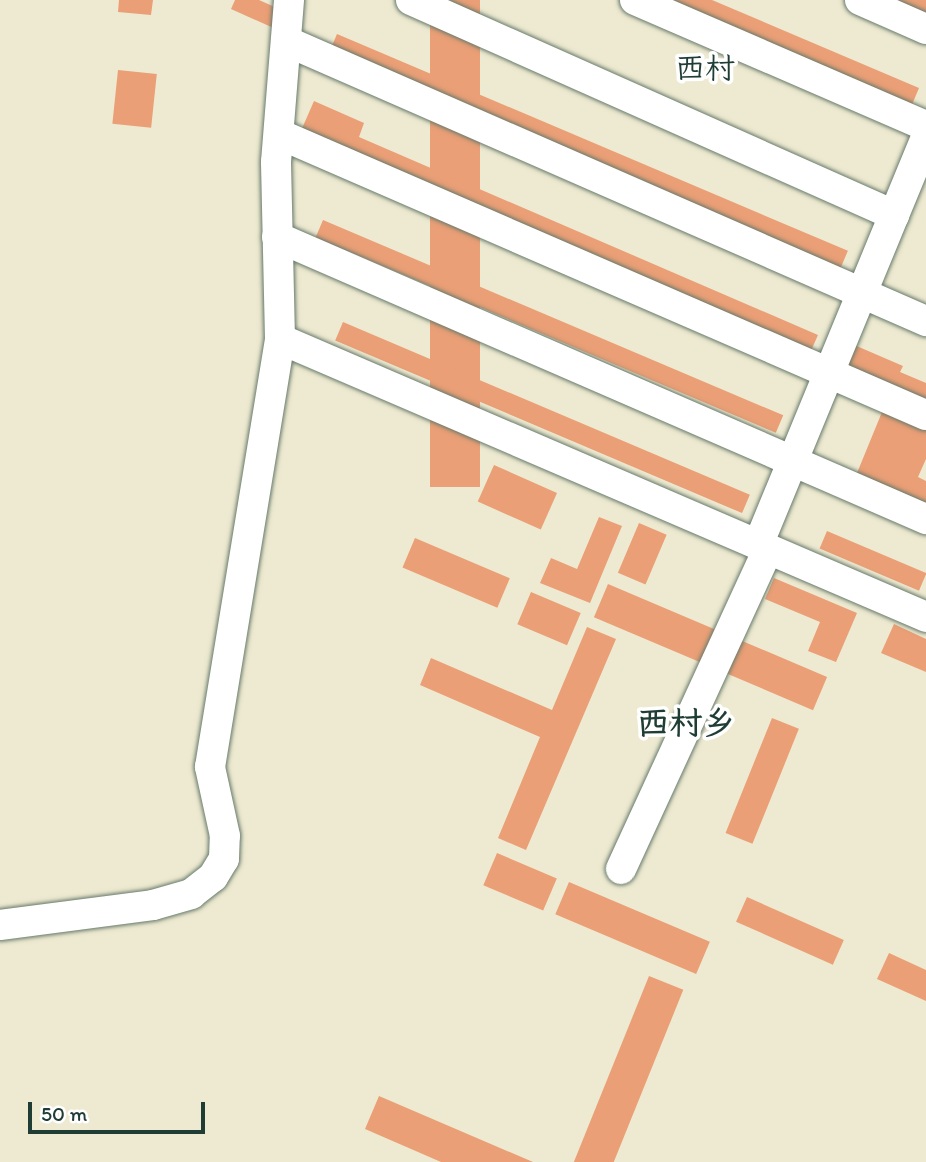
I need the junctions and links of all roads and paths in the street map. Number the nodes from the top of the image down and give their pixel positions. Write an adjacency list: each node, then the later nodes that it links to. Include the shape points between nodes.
1 (289, 0): 6 (street)
2 (411, 0): 10 (street)
3 (635, 0): 7 (street)
4 (860, 0): 5 (street)
5 (926, 29)
6 (286, 41): 8 (street); 12 (street)
7 (926, 126)
8 (279, 134): 11 (street); 15 (street)
9 (926, 138): 10 (street)
10 (894, 215): 12 (street)
11 (277, 237): 14 (street); 17 (street)
12 (862, 293): 13 (street); 15 (street)
13 (926, 321)
14 (280, 339): 19 (street); 22 (street, via 211,767 225,835 224,859 213,877 191,894 153,905)
15 (829, 373): 16 (street); 17 (street)
16 (926, 415)
17 (793, 461): 18 (street); 19 (street)
18 (926, 519)
19 (763, 547): 20 (street); 21 (street)
20 (926, 617)
21 (621, 869)
22 (0, 925)

